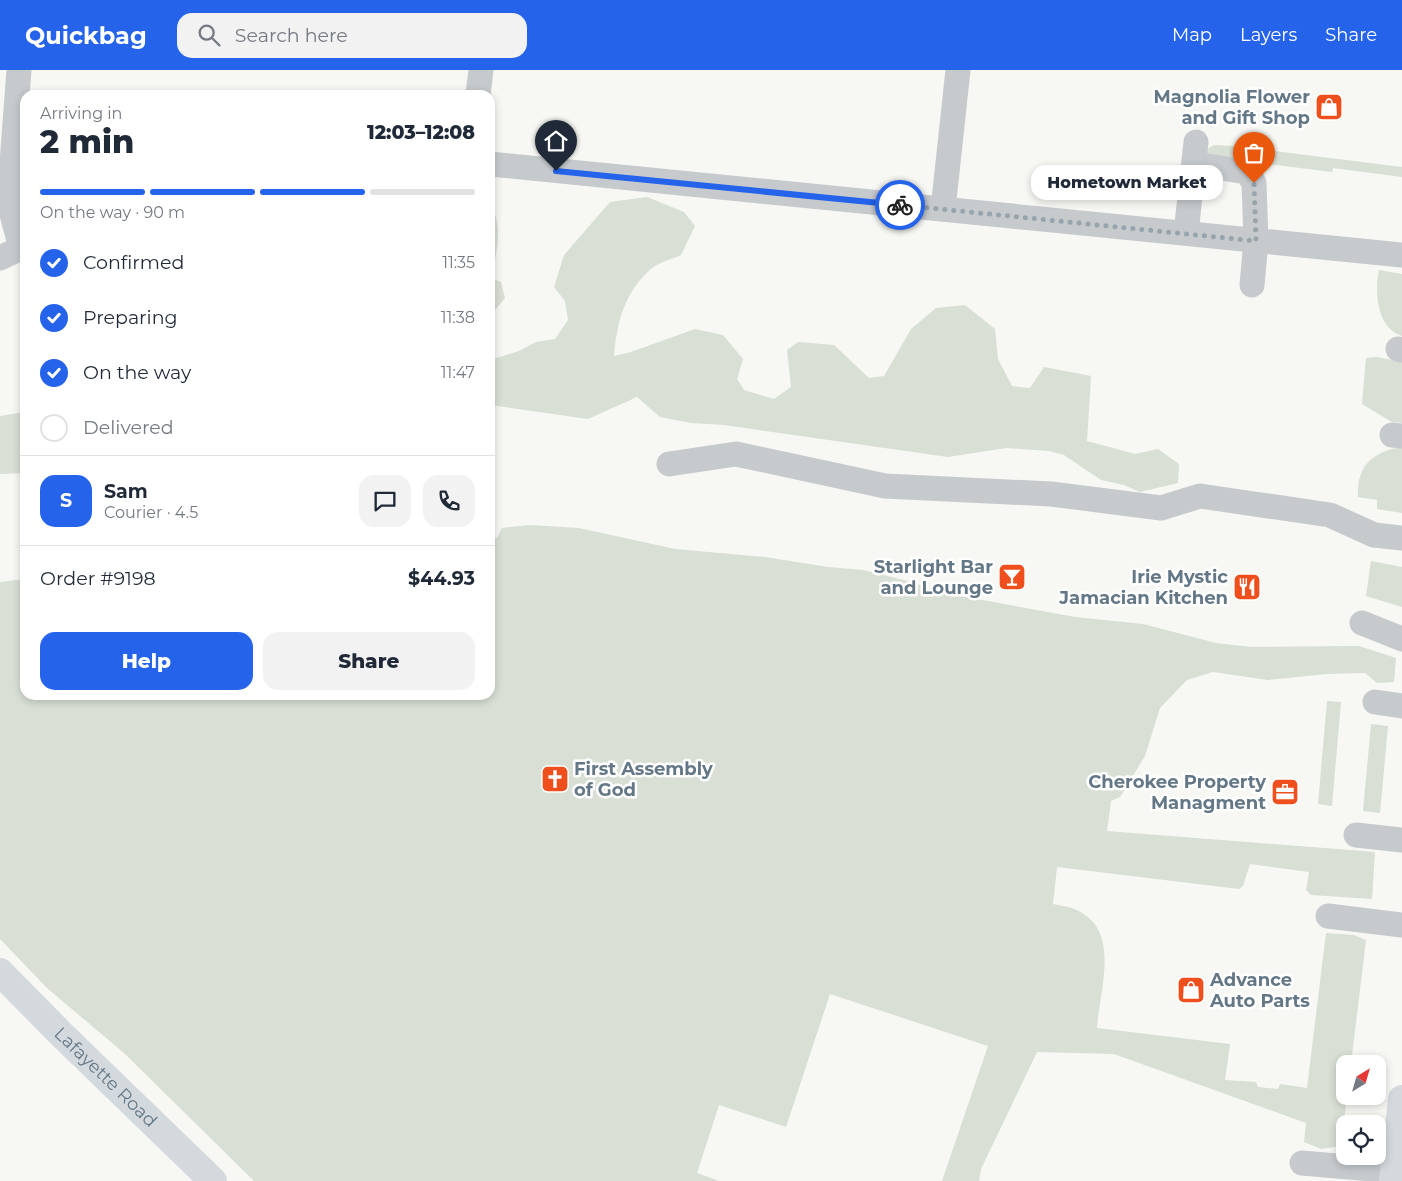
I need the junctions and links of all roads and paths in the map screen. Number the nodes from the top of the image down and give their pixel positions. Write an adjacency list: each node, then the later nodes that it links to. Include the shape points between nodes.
1 (19, 70): 9 (street, via 9,203)
2 (481, 70): 4 (street)
3 (958, 70): 6 (street)
4 (479, 90)
5 (495, 164): 6 (street)
6 (943, 209): 7 (street)
7 (1186, 234): 8 (street); 8 (street, via 1195,153 1247,172 1254,183)
8 (1256, 241): 10 (street); 11 (street)
9 (15, 251)
10 (1402, 256)
11 (1252, 286)
12 (669, 464): 13 (street, via 736,454 884,486 1052,494 1161,508 1200,496 1330,515 1374,535)
13 (1402, 538)
14 (1362, 623): 15 (street)
15 (1402, 638)
16 (1375, 702): 17 (street)
17 (1402, 706)
18 (1356, 835): 19 (street)
19 (1402, 840)
20 (1328, 916): 21 (street)
21 (1402, 925)
22 (0, 972): 26 (main road, Lafayette Road)
23 (1401, 1113): 25 (main road)
24 (1302, 1163): 25 (street)
25 (1393, 1176)
26 (213, 1181)

